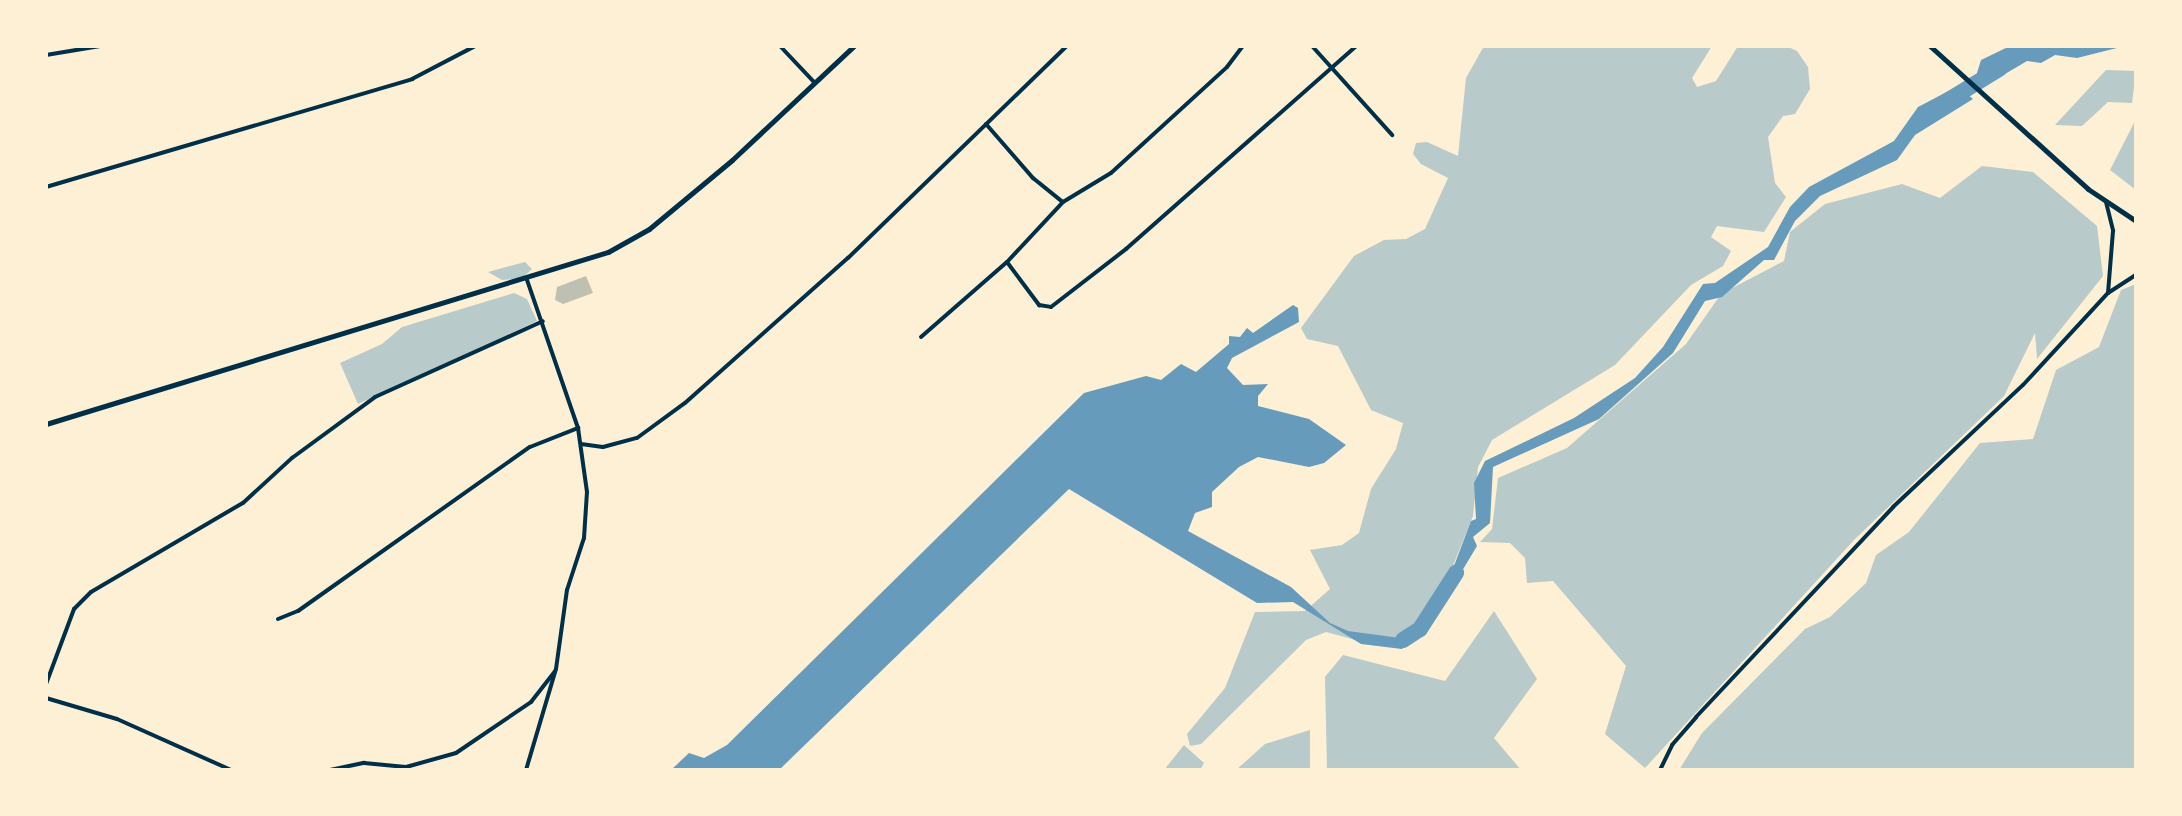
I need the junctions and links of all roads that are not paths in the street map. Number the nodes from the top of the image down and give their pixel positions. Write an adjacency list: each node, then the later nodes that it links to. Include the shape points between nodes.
1 (100, 46): 10 (street)
2 (475, 46): 16 (street, via 435,71 398,84)
3 (780, 46): 13 (street)
4 (854, 46): 13 (main road)
5 (1067, 46): 14 (street)
6 (1243, 46): 17 (street, via 1227,67 1111,173)
7 (1312, 46): 12 (street)
8 (1356, 46): 12 (street)
9 (1930, 46): 18 (main road)
10 (82, 47): 11 (street)
11 (46, 55)
12 (1333, 65): 15 (street); 20 (street, via 1126,249 1051,307 1039,305)
13 (814, 82): 22 (main road, via 649,229 608,252)
14 (986, 124): 17 (street, via 1033,178); 28 (street, via 848,258 658,425 637,438 603,447)
15 (1392, 135)
16 (46, 187)
17 (1063, 202): 20 (street)
18 (2106, 202): 19 (main road); 23 (street, via 2113,231)
19 (2136, 221)
20 (1007, 262): 25 (street)
21 (2136, 275): 23 (street)
22 (527, 280): 24 (street); 26 (main road, via 167,383)
23 (2108, 293): 36 (street, via 2023,385 1893,507 1696,717 1672,745)
24 (543, 321): 27 (street); 31 (street, via 375,397 292,458 243,503 91,592 74,609)
25 (921, 337)
26 (46, 424)
27 (578, 428): 28 (street); 29 (street, via 530,447 306,606)
28 (581, 444): 30 (street, via 587,492 584,538 565,603)
29 (278, 619)
30 (556, 669): 34 (street, via 531,702 456,753 406,767 364,763); 35 (street)
31 (46, 684)
32 (46, 698): 33 (street, via 117,719)
33 (231, 770)
34 (330, 770)
35 (526, 770)
36 (1660, 770)

